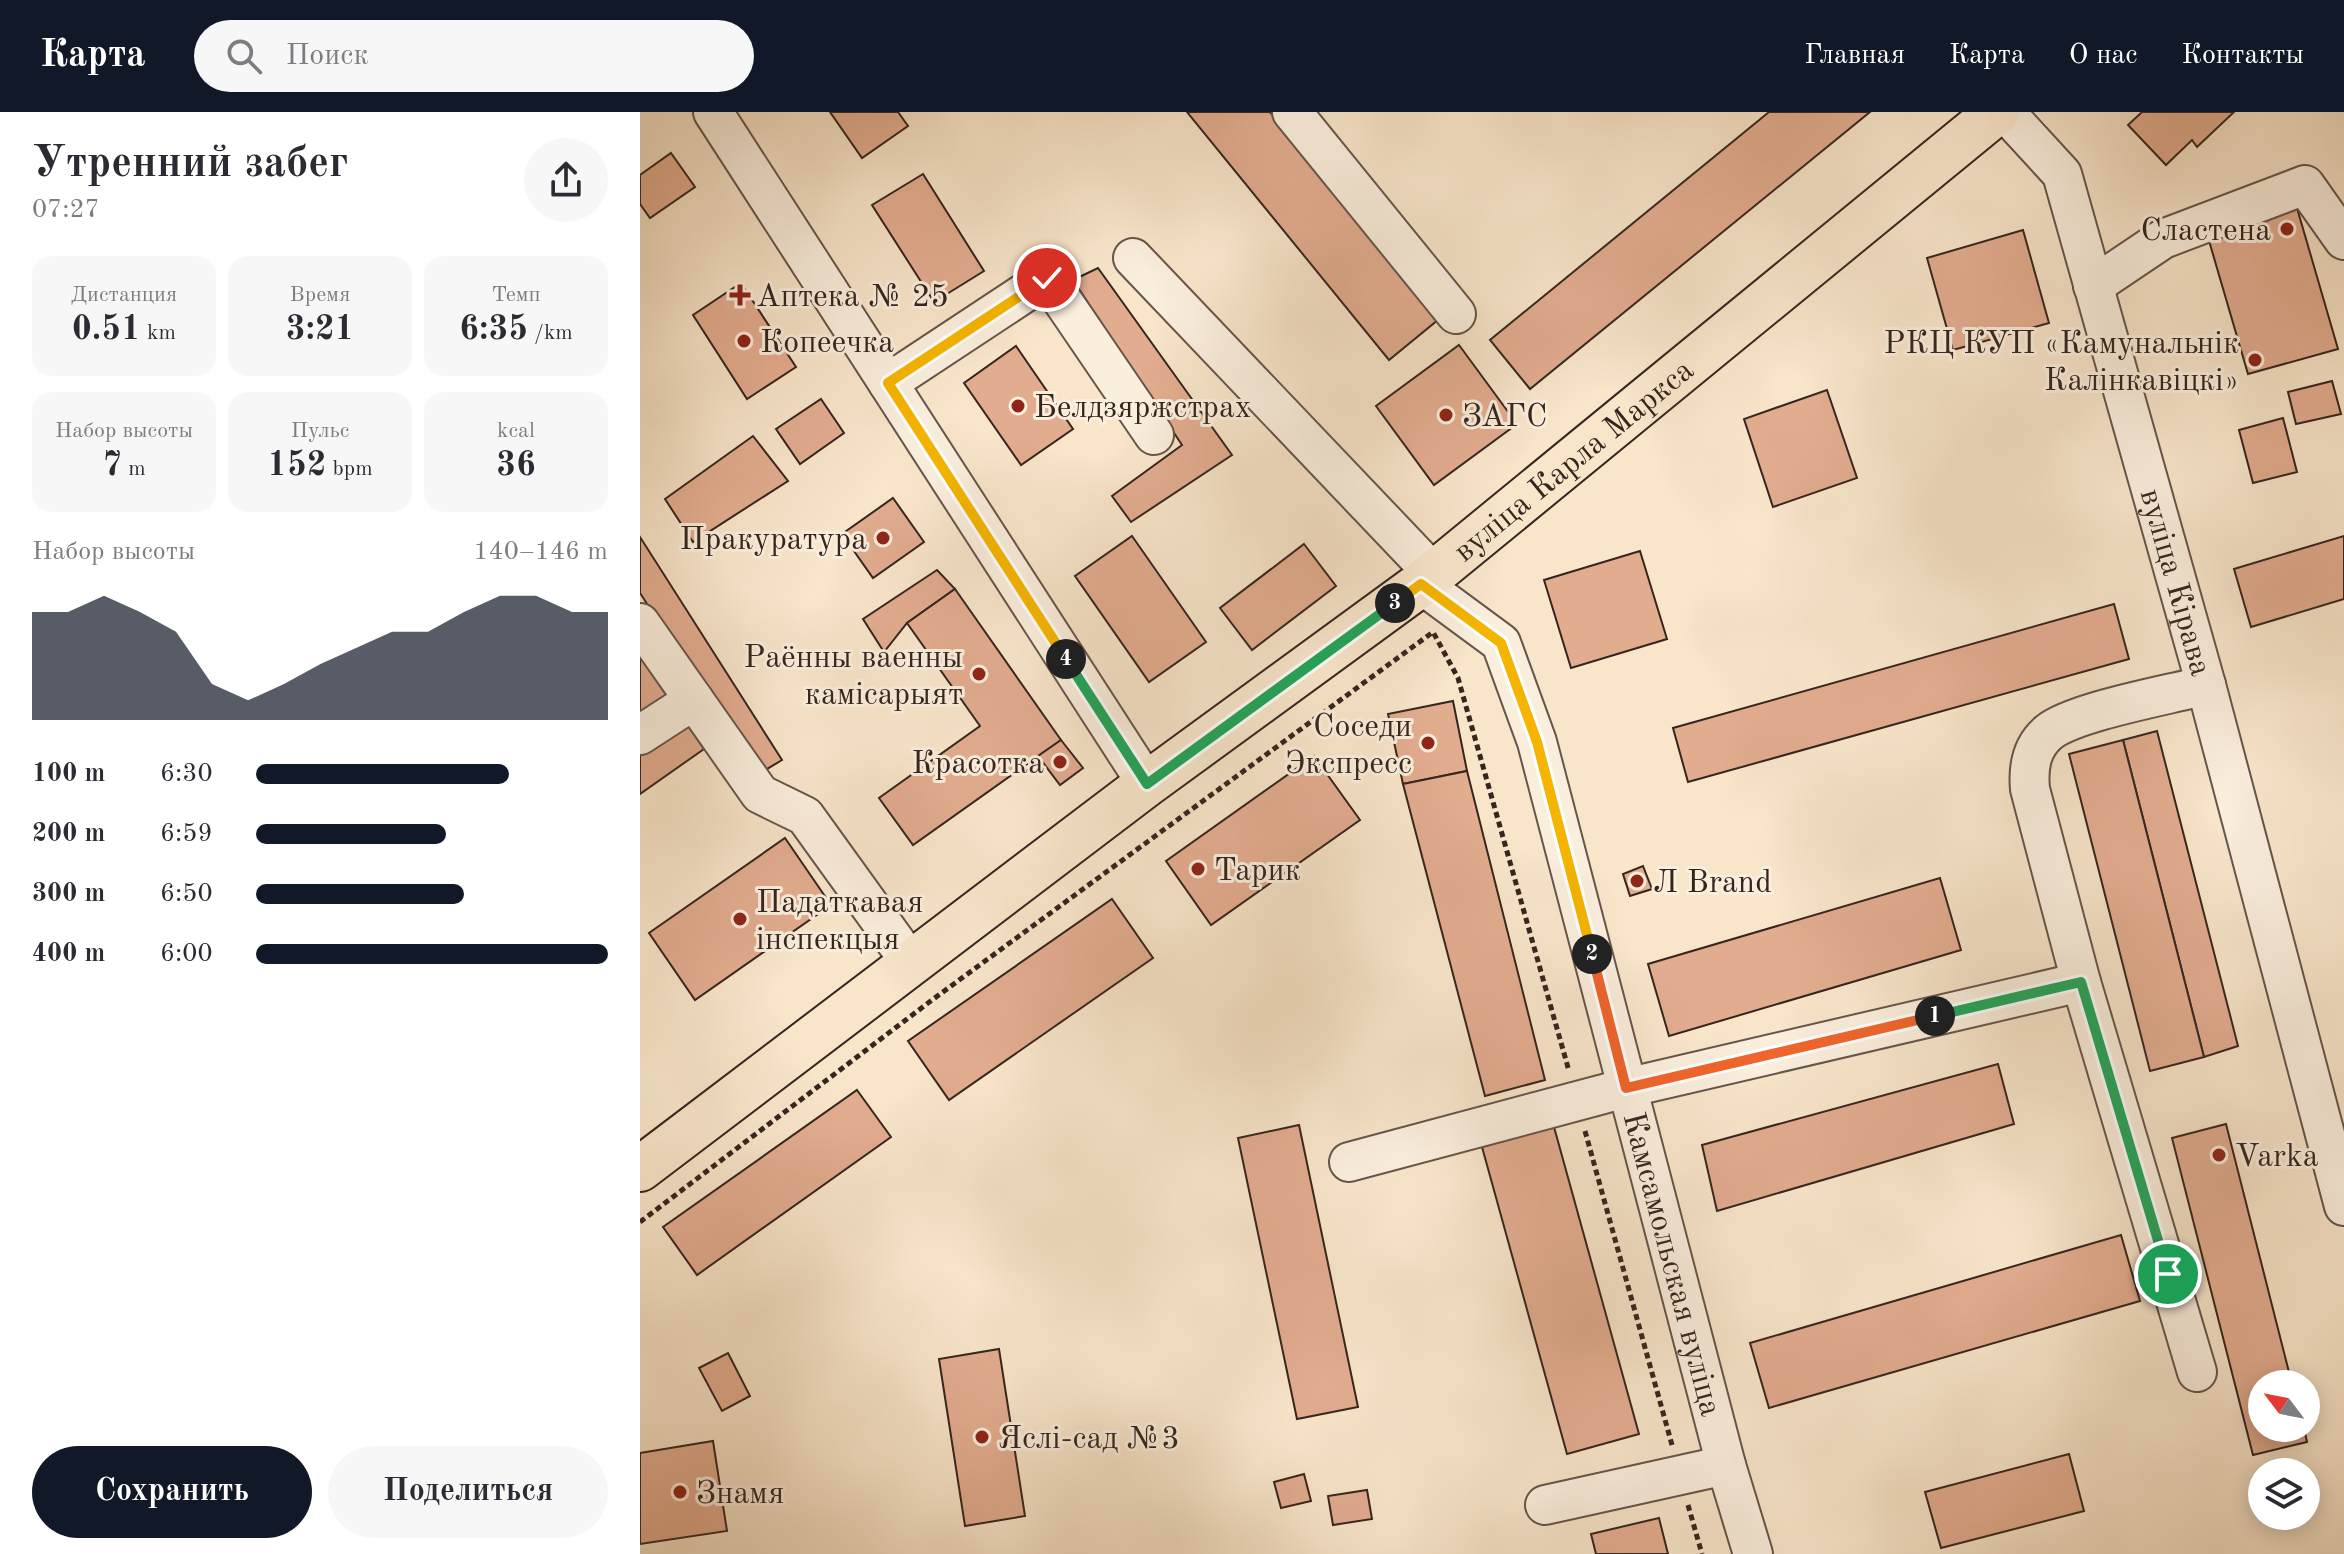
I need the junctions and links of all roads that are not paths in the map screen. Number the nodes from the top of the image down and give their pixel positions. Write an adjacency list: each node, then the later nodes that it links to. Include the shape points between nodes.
1 (713, 112): 9 (street)
2 (1292, 112): 8 (street)
3 (1997, 112): 11 (main road, вуліца Карла Маркса)
4 (2005, 112): 7 (street, вуліца Кірава, via 2062,174)
5 (2344, 240): 7 (street, via 2305,185 2163,239)
6 (1133, 258): 11 (street, Камсамольская вуліца)
7 (2093, 286): 13 (street, вуліца Кірава)
8 (1456, 314)
9 (888, 383): 10 (street, via 1047,278); 16 (street)
10 (1154, 435)
11 (1427, 579): 16 (main road, вуліца Карла Маркса); 19 (street, Камсамольская вуліца, via 1501,643 1537,742)
12 (640, 623): 14 (street)
13 (2206, 685): 18 (street, via 2067,720 2047,733 2033,753 2030,789); 22 (street, вуліца Кірава)
14 (694, 700): 15 (street); 17 (street, via 760,794 805,816)
15 (640, 735)
16 (1147, 784): 17 (main road, вуліца Карла Маркса)
17 (911, 963): 21 (main road, вуліца Карла Маркса)
18 (2081, 982): 19 (street); 23 (street)
19 (1626, 1088): 20 (street); 24 (street, Камсамольская вуліца)
20 (1349, 1162)
21 (640, 1169)
22 (2344, 1206)
23 (2197, 1372)
24 (1726, 1465): 25 (street); 26 (street, Камсамольская вуліца)
25 (1545, 1505)
26 (1753, 1554)

